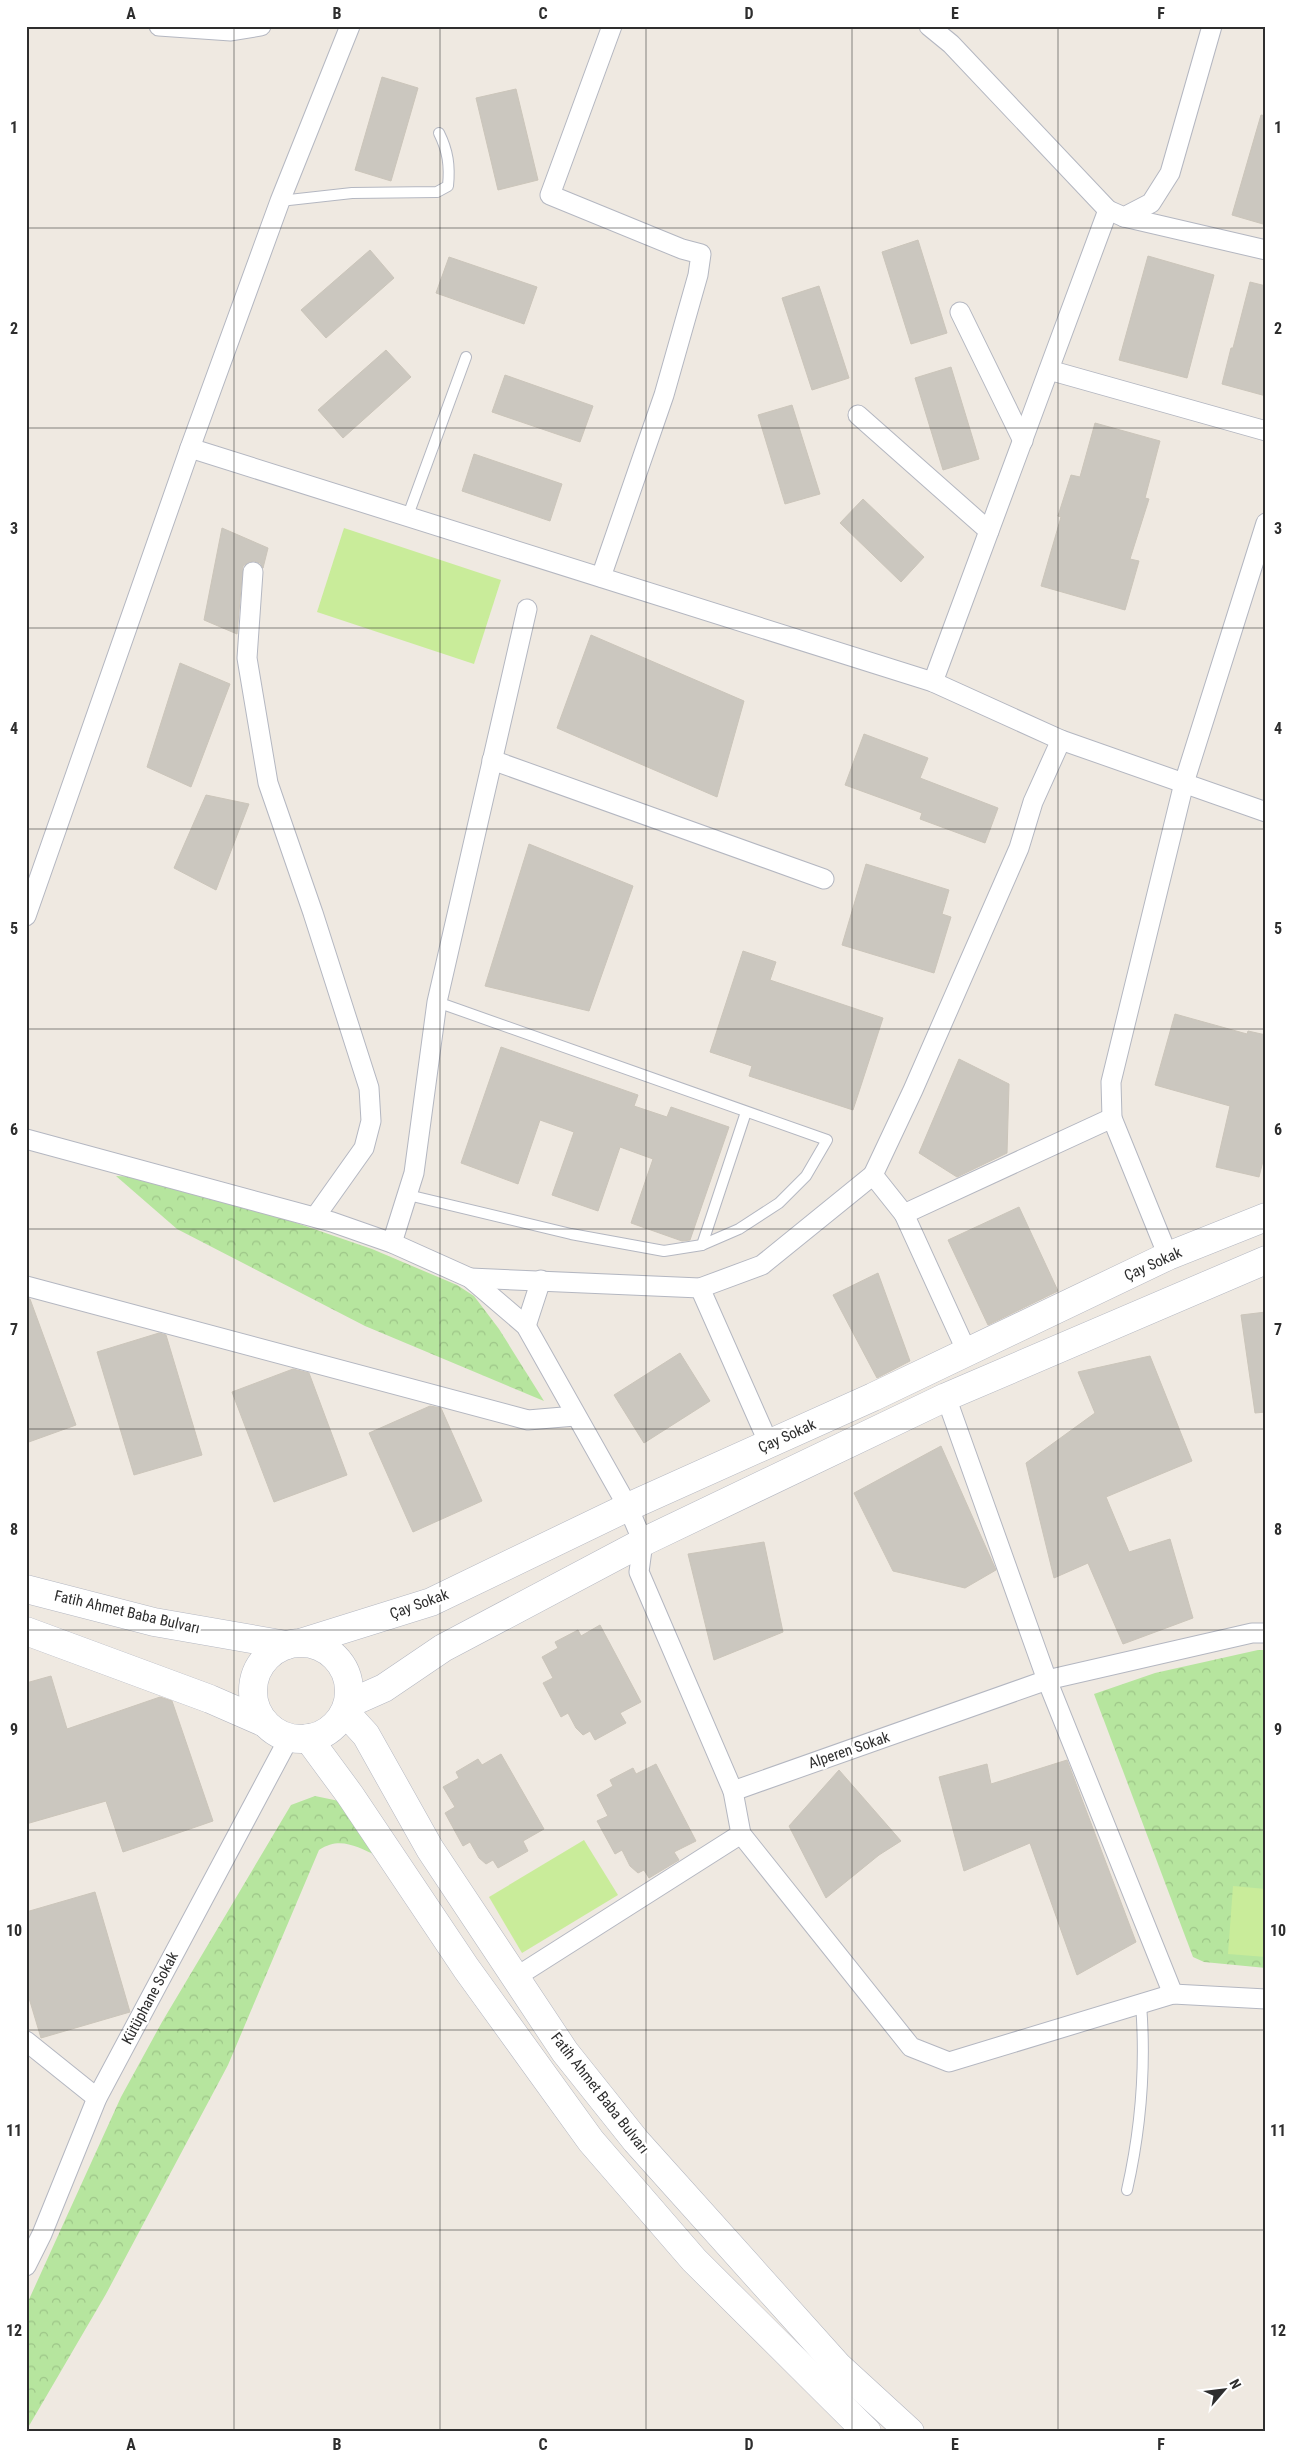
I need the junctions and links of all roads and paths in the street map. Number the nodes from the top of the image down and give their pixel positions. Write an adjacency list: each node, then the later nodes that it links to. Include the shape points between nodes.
1 (159, 26): 2 (street, via 231,31)
2 (261, 26)
3 (350, 26): 8 (street)
4 (612, 26): 22 (street, via 550,195 702,254 664,396)
5 (929, 26): 9 (street)
6 (1212, 26): 9 (street, via 1170,173 1151,204)
7 (439, 133): 8 (lane, via 447,149 449,171 448,186 437,192 352,192)
8 (280, 201): 17 (street)
9 (1116, 214): 10 (street); 13 (street)
10 (1266, 250)
11 (960, 312): 16 (street)
12 (466, 357): 18 (lane)
13 (1049, 370): 15 (street); 16 (street)
14 (858, 416): 20 (street)
15 (1266, 431)
16 (1023, 441): 20 (street)
17 (190, 448): 18 (street); 30 (street)
18 (408, 518): 22 (street)
19 (1266, 523): 27 (street)
20 (989, 531): 24 (street)
21 (253, 572): 38 (street, via 247,658 268,783 369,1088 371,1121 364,1148)
22 (600, 577): 24 (street)
23 (526, 609): 26 (street)
24 (933, 682): 25 (street)
25 (1061, 740): 27 (street); 35 (street, via 1033,802 1019,848)
26 (492, 760): 29 (street); 31 (street)
27 (1184, 783): 28 (street); 33 (street, via 1111,1082)
28 (1266, 812)
29 (824, 878)
30 (26, 916)
31 (437, 1002): 32 (lane); 36 (street, via 414,1174)
32 (746, 1112): 41 (lane); 41 (lane, via 827,1140 806,1176 779,1203 739,1229)
33 (1112, 1118): 37 (street); 42 (street)
34 (26, 1139): 38 (street)
35 (873, 1174): 37 (street); 47 (street, via 762,1265)
36 (408, 1195): 40 (street); 41 (lane, via 571,1234 664,1251)
37 (904, 1214): 49 (street)
38 (315, 1217): 40 (street)
39 (1266, 1217): 42 (main road, Çay Sokak)
40 (392, 1243): 44 (street)
41 (702, 1245)
42 (1168, 1256): 49 (main road, Çay Sokak)
43 (1266, 1260): 50 (main road)
44 (470, 1278): 45 (street); 48 (street)
45 (541, 1280): 47 (street); 48 (street)
46 (26, 1286): 51 (street, via 528,1420)
47 (700, 1288): 52 (street)
48 (526, 1326): 51 (street)
49 (968, 1352): 52 (main road, Çay Sokak)
50 (946, 1397): 54 (main road); 59 (street)
51 (575, 1416): 53 (street)
52 (769, 1444): 53 (main road, Çay Sokak)
53 (628, 1508): 54 (street); 58 (main road, Çay Sokak, via 431,1602)
54 (643, 1542): 60 (main road, via 443,1648 384,1688); 63 (street, via 639,1572)
55 (26, 1589): 58 (main road, Fatih Ahmet Baba Bulvarı, via 154,1622)
56 (26, 1631): 61 (main road)
57 (1266, 1633): 59 (street, Alperen Sokak, via 1252,1633)
58 (295, 1644): 60 (main road, via 317,1645 340,1662 348,1682); 61 (main road, via 272,1652 261,1664 255,1678 253,1694 257,1710)
59 (1047, 1680): 63 (street, Alperen Sokak); 66 (street)
60 (346, 1708): 62 (main road, via 336,1725 323,1734); 65 (main road, Fatih Ahmet Baba Bulvarı, via 366,1735 430,1850)
61 (266, 1723): 62 (main road, via 276,1732)
62 (298, 1738): 70 (street, Kütüphane Sokak); 73 (main road, via 350,1795 466,1968 590,2141 694,2260)
63 (733, 1791): 64 (street)
64 (741, 1834): 65 (street); 68 (street, via 910,2048 949,2062)
65 (516, 1977): 74 (main road, Fatih Ahmet Baba Bulvarı, via 565,2052 636,2141 838,2366)
66 (1173, 1994): 67 (street); 68 (street)
67 (1266, 2000)
68 (1141, 2004): 71 (lane, via 1144,2053 1142,2110)
69 (26, 2041): 70 (street)
70 (97, 2098): 72 (street, Kütüphane Sokak)
71 (1127, 2190)
72 (26, 2266)
73 (867, 2432)
74 (910, 2432)

